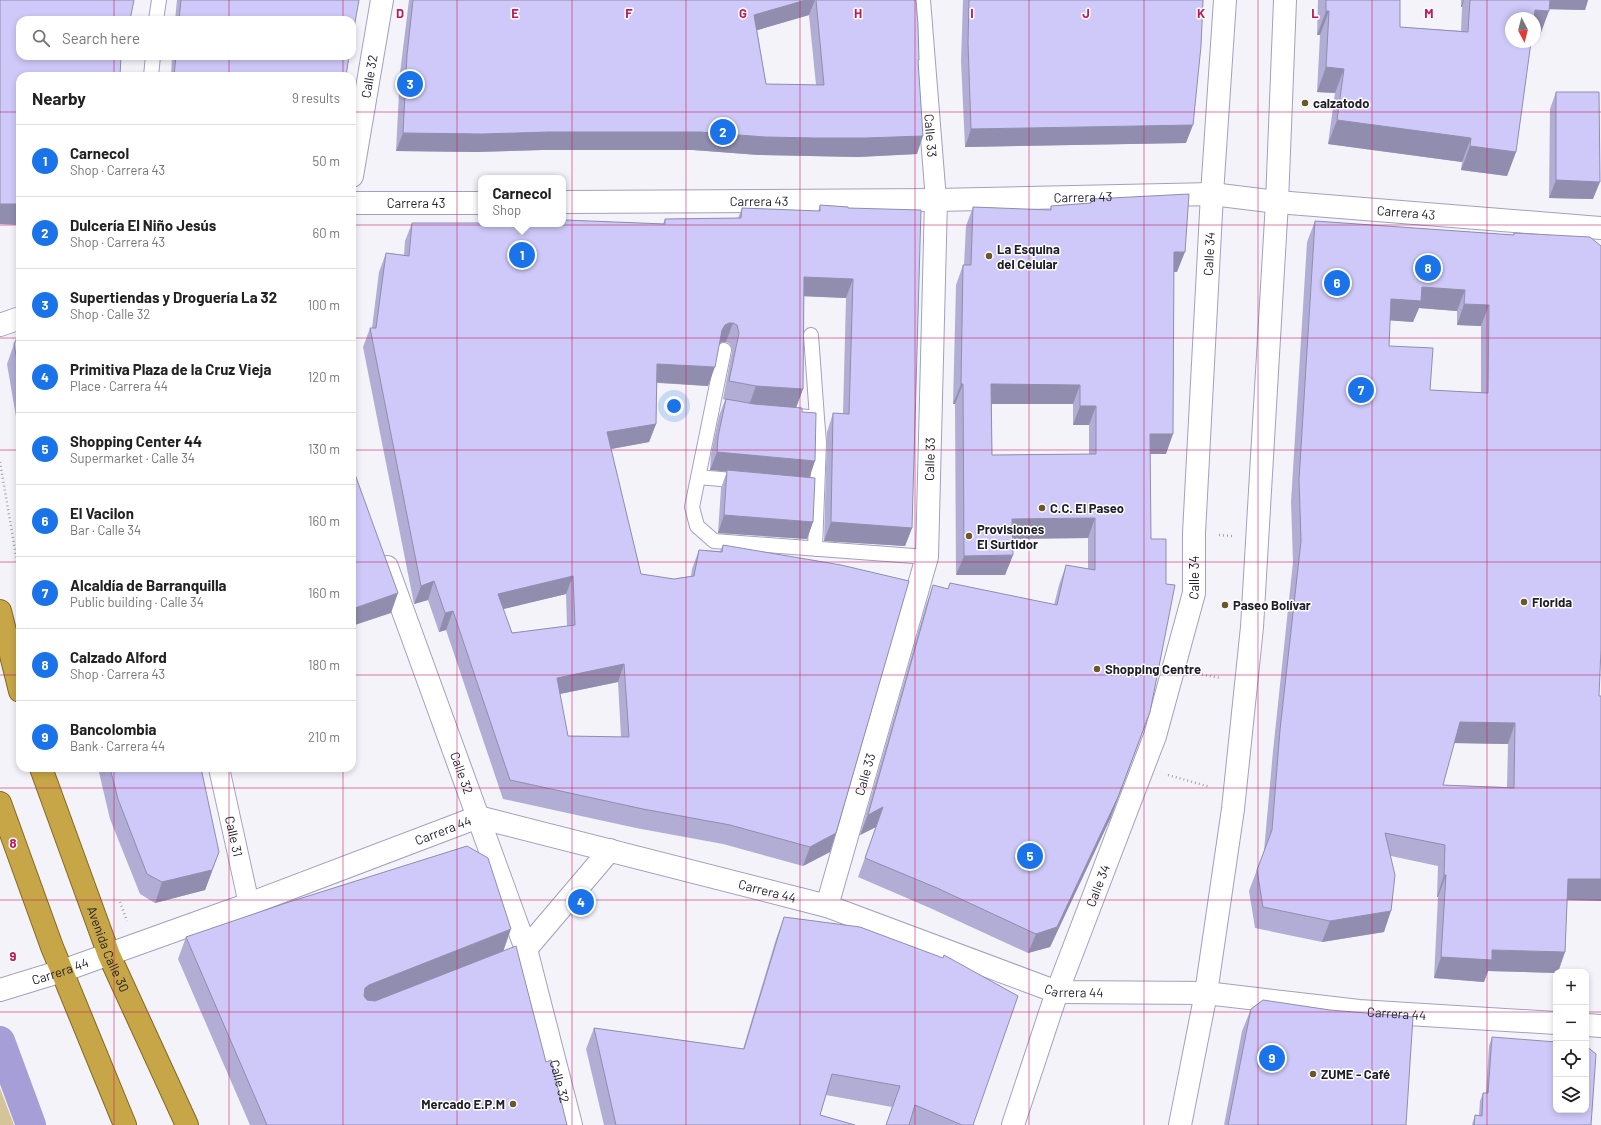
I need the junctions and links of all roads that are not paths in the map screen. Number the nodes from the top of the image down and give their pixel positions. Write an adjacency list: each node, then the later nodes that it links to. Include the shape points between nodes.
1 (158, 0): 6 (lane)
2 (382, 0): 9 (street, Calle 32)
3 (920, 0): 11 (street, Calle 33)
4 (1225, 0): 10 (street, Calle 34)
5 (1284, 0): 13 (street)
6 (156, 16)
7 (153, 60): 8 (lane)
8 (151, 72)
9 (356, 153)
10 (1212, 194): 11 (street, Carrera 43); 13 (street, Carrera 43); 45 (street, Calle 34, via 1194,533 1194,592 1155,736)
11 (936, 200): 12 (street, Carrera 43); 31 (street, Calle 33)
12 (566, 202)
13 (1277, 202): 16 (street, Carrera 43); 46 (street, via 1252,627 1235,795)
14 (478, 203): 15 (street, Carrera 43)
15 (356, 204)
16 (1601, 228)
17 (16, 319): 18 (street)
18 (0, 325)
19 (811, 335): 24 (lane)
20 (724, 350): 21 (lane)
21 (712, 406): 22 (lane); 25 (lane)
22 (727, 409)
23 (784, 415): 24 (lane)
24 (817, 418): 28 (lane)
25 (698, 477): 26 (lane); 30 (lane, via 692,508 695,520 697,526 714,541)
26 (754, 482)
27 (801, 486): 28 (lane)
28 (817, 488): 30 (lane)
29 (380, 547): 37 (street, Calle 32)
30 (815, 549): 31 (lane)
31 (927, 558): 40 (street, Calle 33)
32 (0, 611): 33 (highway)
33 (16, 675)
34 (43, 772): 42 (highway, Avenida Calle 30)
35 (220, 772): 39 (street, Calle 31)
36 (0, 803): 43 (highway)
37 (478, 817): 38 (street, Carrera 44); 39 (street, Carrera 44); 41 (street, Calle 32)
38 (610, 850): 40 (street, Carrera 44); 41 (street)
39 (249, 904): 42 (street, Carrera 44)
40 (827, 906): 45 (street, Carrera 44)
41 (520, 952): 52 (street, Calle 32)
42 (109, 955): 43 (street, Carrera 44); 51 (highway, Avenida Calle 30)
43 (62, 971): 44 (street, Carrera 44); 50 (highway)
44 (0, 990)
45 (1057, 992): 46 (street, Carrera 44); 53 (street, Calle 34)
46 (1206, 993): 47 (street, Carrera 44, via 1359,1011); 54 (street)
47 (1553, 1023)
48 (1589, 1025): 49 (street)
49 (1601, 1026)
50 (125, 1125)
51 (187, 1125)
52 (571, 1125)
53 (1013, 1125)
54 (1180, 1125)

